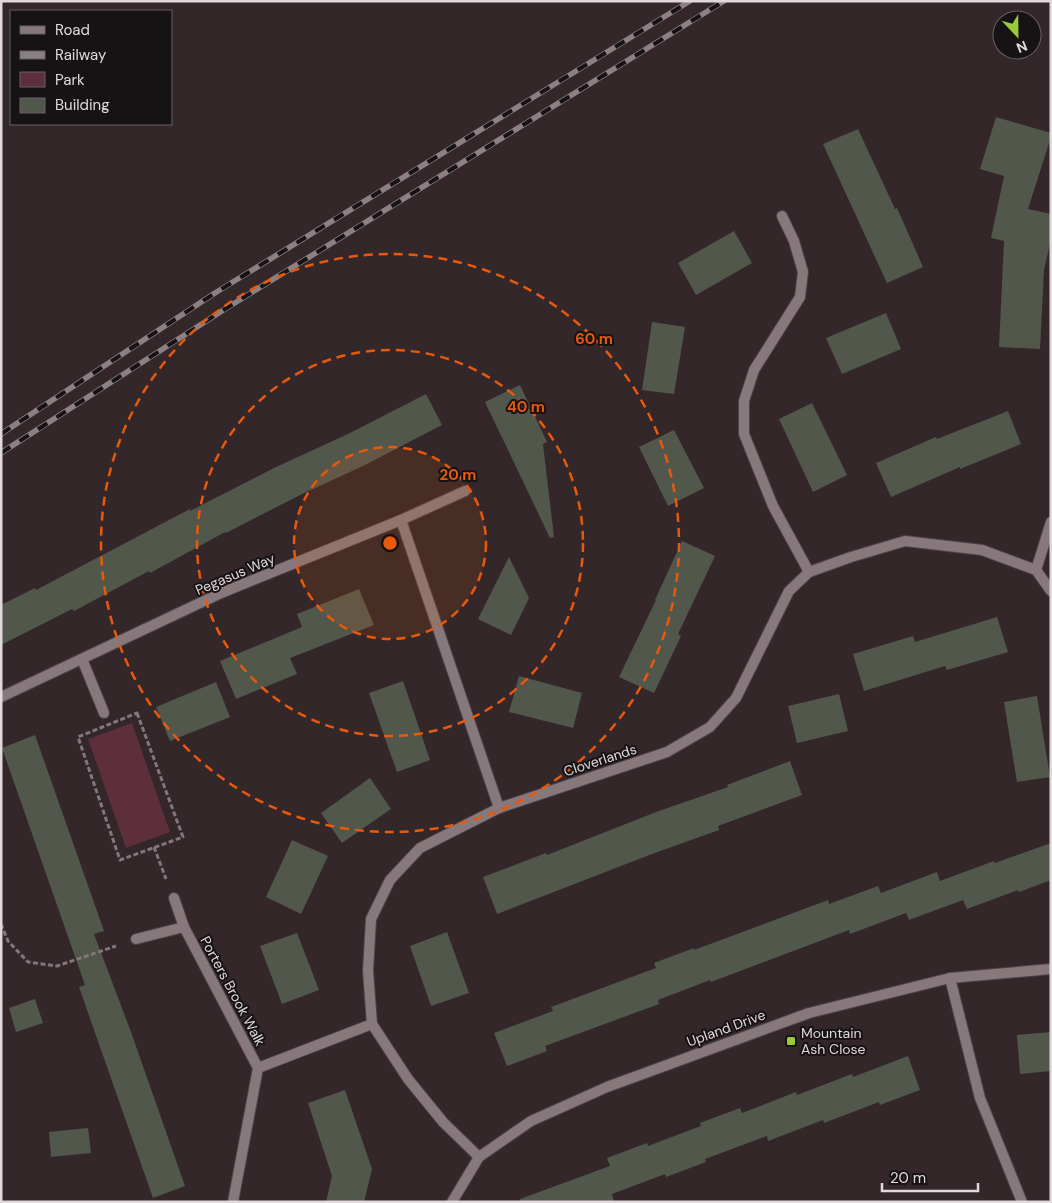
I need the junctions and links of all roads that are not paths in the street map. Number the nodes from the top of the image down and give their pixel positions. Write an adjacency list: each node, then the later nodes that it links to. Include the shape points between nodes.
1 (782, 216): 6 (street, via 803,272 800,297 754,370 744,401 744,434 773,506)
2 (464, 491): 3 (street, Pegasus Way)
3 (401, 520): 8 (street, Pegasus Way, via 221,593); 11 (street)
4 (1051, 522): 5 (street)
5 (1036, 570): 6 (street, Cloverlands, via 982,550 905,541); 7 (street)
6 (809, 572): 11 (street, Cloverlands, via 789,590 736,698 710,727 667,752)
7 (1051, 591)
8 (82, 659): 9 (street, Pegasus Way); 10 (street)
9 (1, 697)
10 (104, 713)
11 (499, 808): 17 (street, Cloverlands, via 420,848 390,880 371,919 368,971)
12 (174, 898): 13 (street, Porters Brook Walk)
13 (184, 927): 14 (street, Porters Brook Walk); 18 (street, Porters Brook Walk)
14 (136, 939)
15 (1051, 969): 16 (street, Upland Drive)
16 (950, 978): 19 (street, Upland Drive, via 808,1013 606,1087 531,1121); 22 (street, via 980,1098)
17 (372, 1024): 18 (street, Porters Brook Walk); 19 (street, Cloverlands, via 408,1079 443,1122)
18 (258, 1068): 20 (street, Porters Brook Walk)
19 (479, 1157): 21 (street, Upland Drive)
20 (233, 1202)
21 (452, 1202)
22 (1022, 1202)

